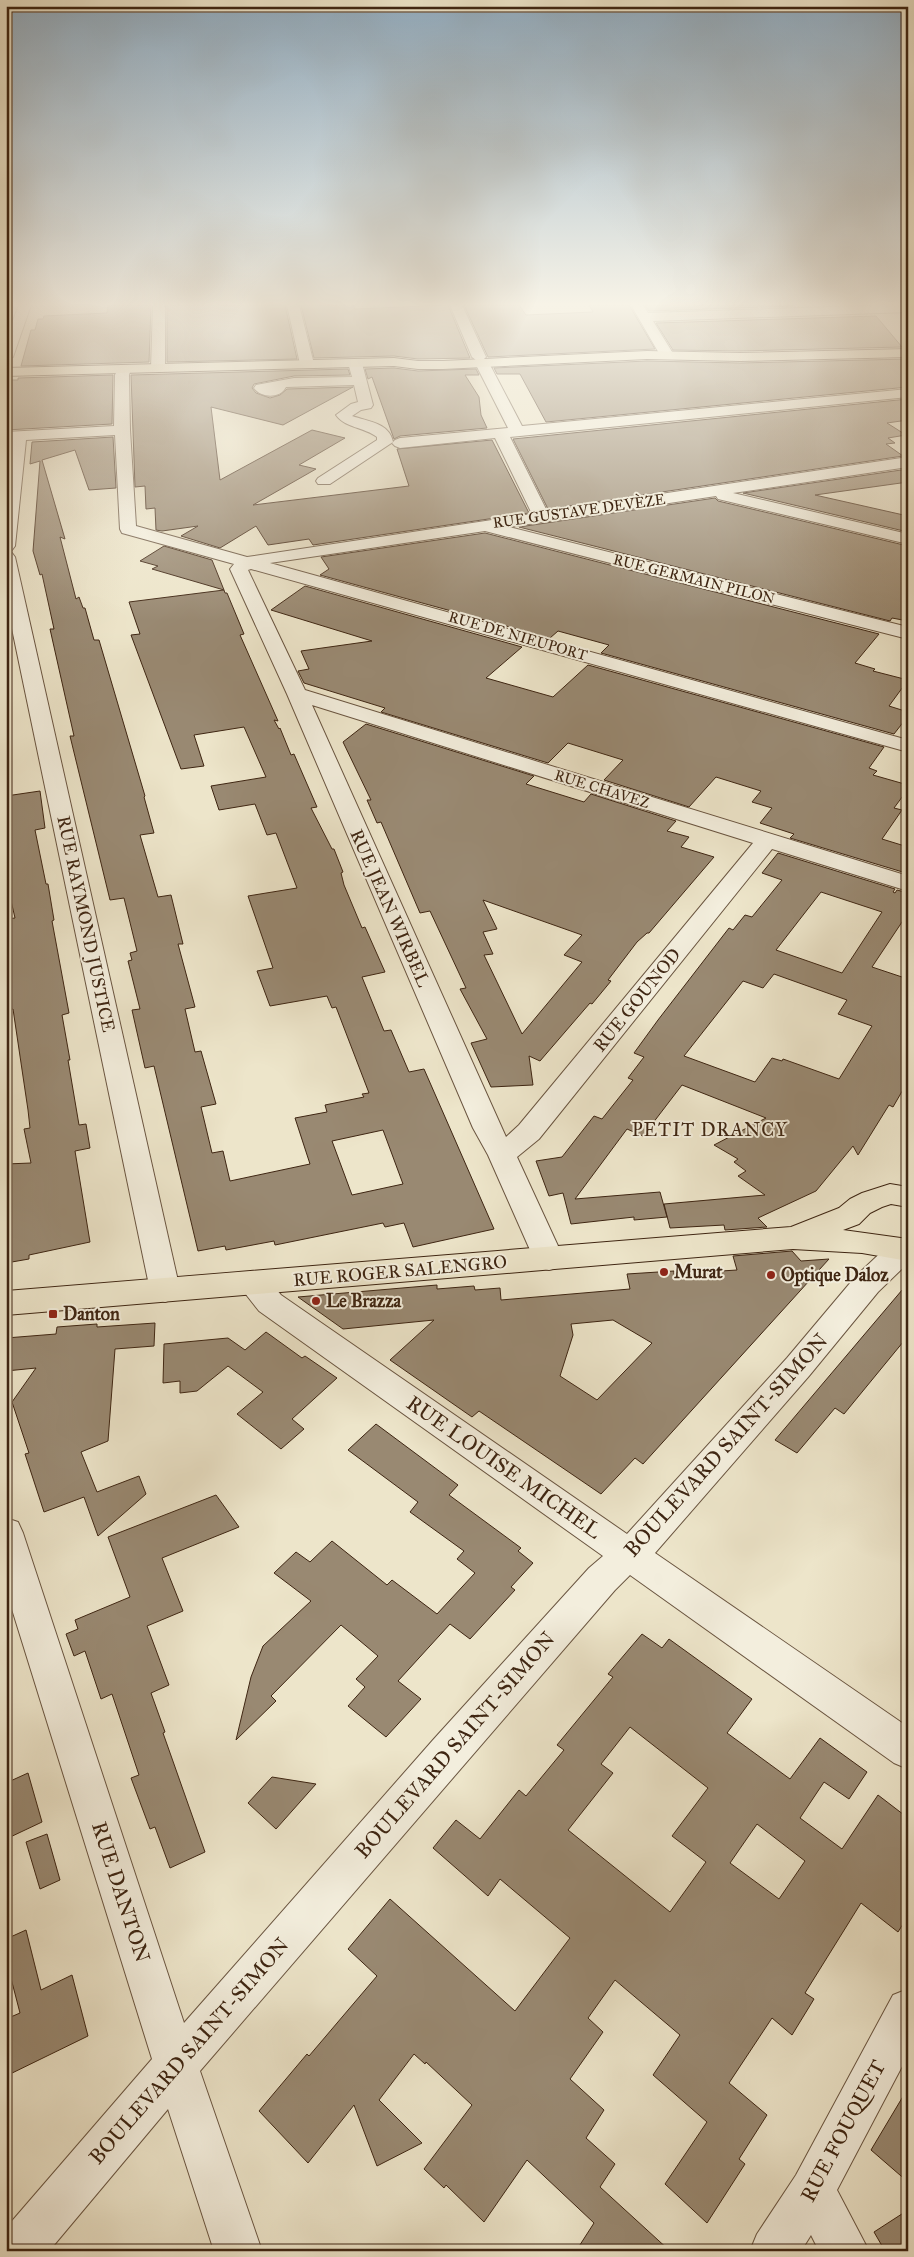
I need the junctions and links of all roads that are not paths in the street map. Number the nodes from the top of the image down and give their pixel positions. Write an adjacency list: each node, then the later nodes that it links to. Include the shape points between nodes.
1 (122, 410): 5 (street)
2 (351, 410): 11 (street, via 343,415 346,419 375,428 384,435 385,442)
3 (506, 410): 6 (street)
4 (724, 410): 6 (street)
5 (122, 430): 8 (street); 18 (street, RUE DE NIEUPORT, via 128,529)
6 (517, 431): 7 (street)
7 (500, 433): 9 (street); 13 (street)
8 (13, 436): 16 (street)
9 (400, 443)
10 (908, 462): 12 (street, RUE GUSTAVE DEVÈZE)
11 (324, 481)
12 (710, 493): 13 (street, RUE GUSTAVE DEVÈZE); 15 (street)
13 (542, 517): 14 (street, RUE GUSTAVE DEVÈZE)
14 (480, 525): 18 (street, RUE GUSTAVE DEVÈZE); 19 (street, RUE GERMAIN PILON)
15 (908, 539)
16 (6, 546)
17 (6, 557): 32 (street, RUE RAYMOND JUSTICE)
18 (250, 561): 20 (street, RUE JEAN WIRBEL, via 239,569); 21 (street, RUE DE NIEUPORT)
19 (908, 633)
20 (297, 694): 22 (street, RUE CHAVEZ); 24 (street, RUE JEAN WIRBEL, via 487,1128)
21 (908, 746)
22 (767, 841): 23 (street, RUE CHAVEZ); 24 (street, RUE GOUNOD, via 530,1132)
23 (908, 884)
24 (502, 1155): 30 (street, RUE JEAN WIRBEL)
25 (902, 1190): 26 (main road, RUE ROGER SALENGRO, via 860,1206)
26 (849, 1216): 27 (main road, RUE ROGER SALENGRO); 28 (main road)
27 (793, 1238): 28 (main road, RUE ROGER SALENGRO); 30 (main road, RUE ROGER SALENGRO)
28 (862, 1242): 29 (main road, RUE ROGER SALENGRO)
29 (905, 1250): 35 (street, BOULEVARD SAINT-SIMON, via 867,1284 651,1534)
30 (549, 1259): 31 (main road, RUE ROGER SALENGRO)
31 (252, 1283): 32 (main road, RUE ROGER SALENGRO); 35 (street, RUE LOUISE MICHEL, via 270,1303)
32 (165, 1290): 33 (main road, RUE ROGER SALENGRO)
33 (6, 1302)
34 (6, 1533): 38 (street, RUE DANTON)
35 (629, 1555): 36 (street, RUE LOUISE MICHEL); 38 (street, BOULEVARD SAINT-SIMON, via 602,1579 466,1731)
36 (908, 1750)
37 (908, 2010): 39 (street, RUE FOUQUET)
38 (176, 2065): 40 (street, BOULEVARD SAINT-SIMON); 41 (street, RUE DANTON)
39 (812, 2190): 42 (street, RUE FOUQUET); 43 (street)
40 (18, 2251)
41 (238, 2251)
42 (774, 2251)
43 (845, 2251)

